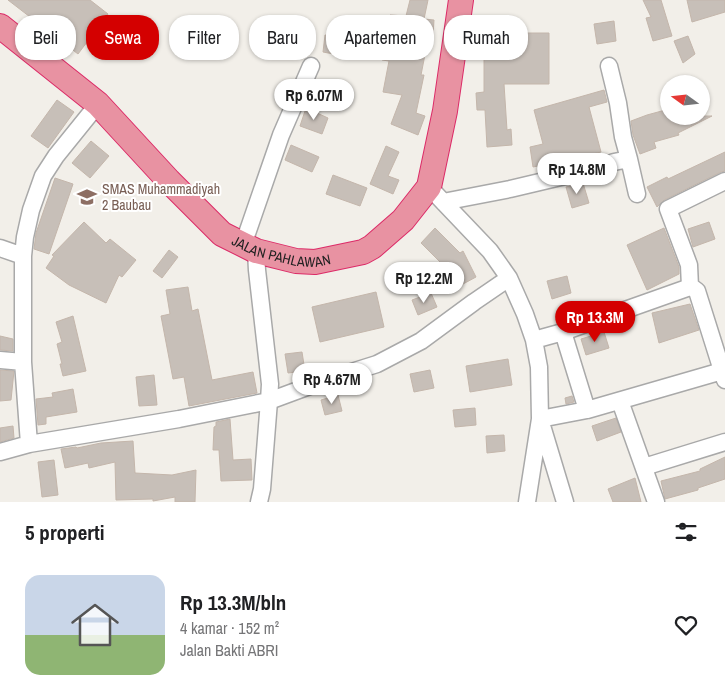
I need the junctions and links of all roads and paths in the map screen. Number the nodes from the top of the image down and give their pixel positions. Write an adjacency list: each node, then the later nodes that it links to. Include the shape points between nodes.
1 (461, 0): 9 (highway, JALAN PAHLAWAN)
2 (0, 26): 5 (highway, JALAN PAHLAWAN)
3 (311, 66): 11 (street, via 282,135)
4 (609, 66): 6 (street)
5 (98, 104): 11 (highway, JALAN PAHLAWAN, via 212,225 222,234); 12 (street, via 43,176 31,210)
6 (629, 159): 8 (street); 9 (street, via 461,200)
7 (725, 181): 14 (street, via 668,209 689,265)
8 (638, 194)
9 (436, 195): 11 (highway, JALAN PAHLAWAN, via 363,252 308,263); 13 (street, via 490,251)
10 (0, 248): 12 (street)
11 (250, 248): 20 (street, via 257,270 270,384)
12 (23, 256): 18 (street)
13 (508, 278): 16 (street); 20 (street, via 421,341 377,364)
14 (690, 287): 15 (street); 19 (street, via 697,291)
15 (563, 332): 16 (street); 22 (street)
16 (534, 340): 23 (street, via 539,367)
17 (0, 360): 18 (street)
18 (23, 362): 25 (street)
19 (724, 376): 21 (street)
20 (269, 401): 25 (street); 28 (street)
21 (620, 401): 22 (street); 27 (street)
22 (587, 410): 23 (street)
23 (540, 420): 29 (street); 30 (street)
24 (725, 442): 27 (street)
25 (29, 444): 26 (street)
26 (0, 452)
27 (644, 467): 31 (street)
28 (259, 502)
29 (527, 502)
30 (565, 502)
31 (656, 502)

